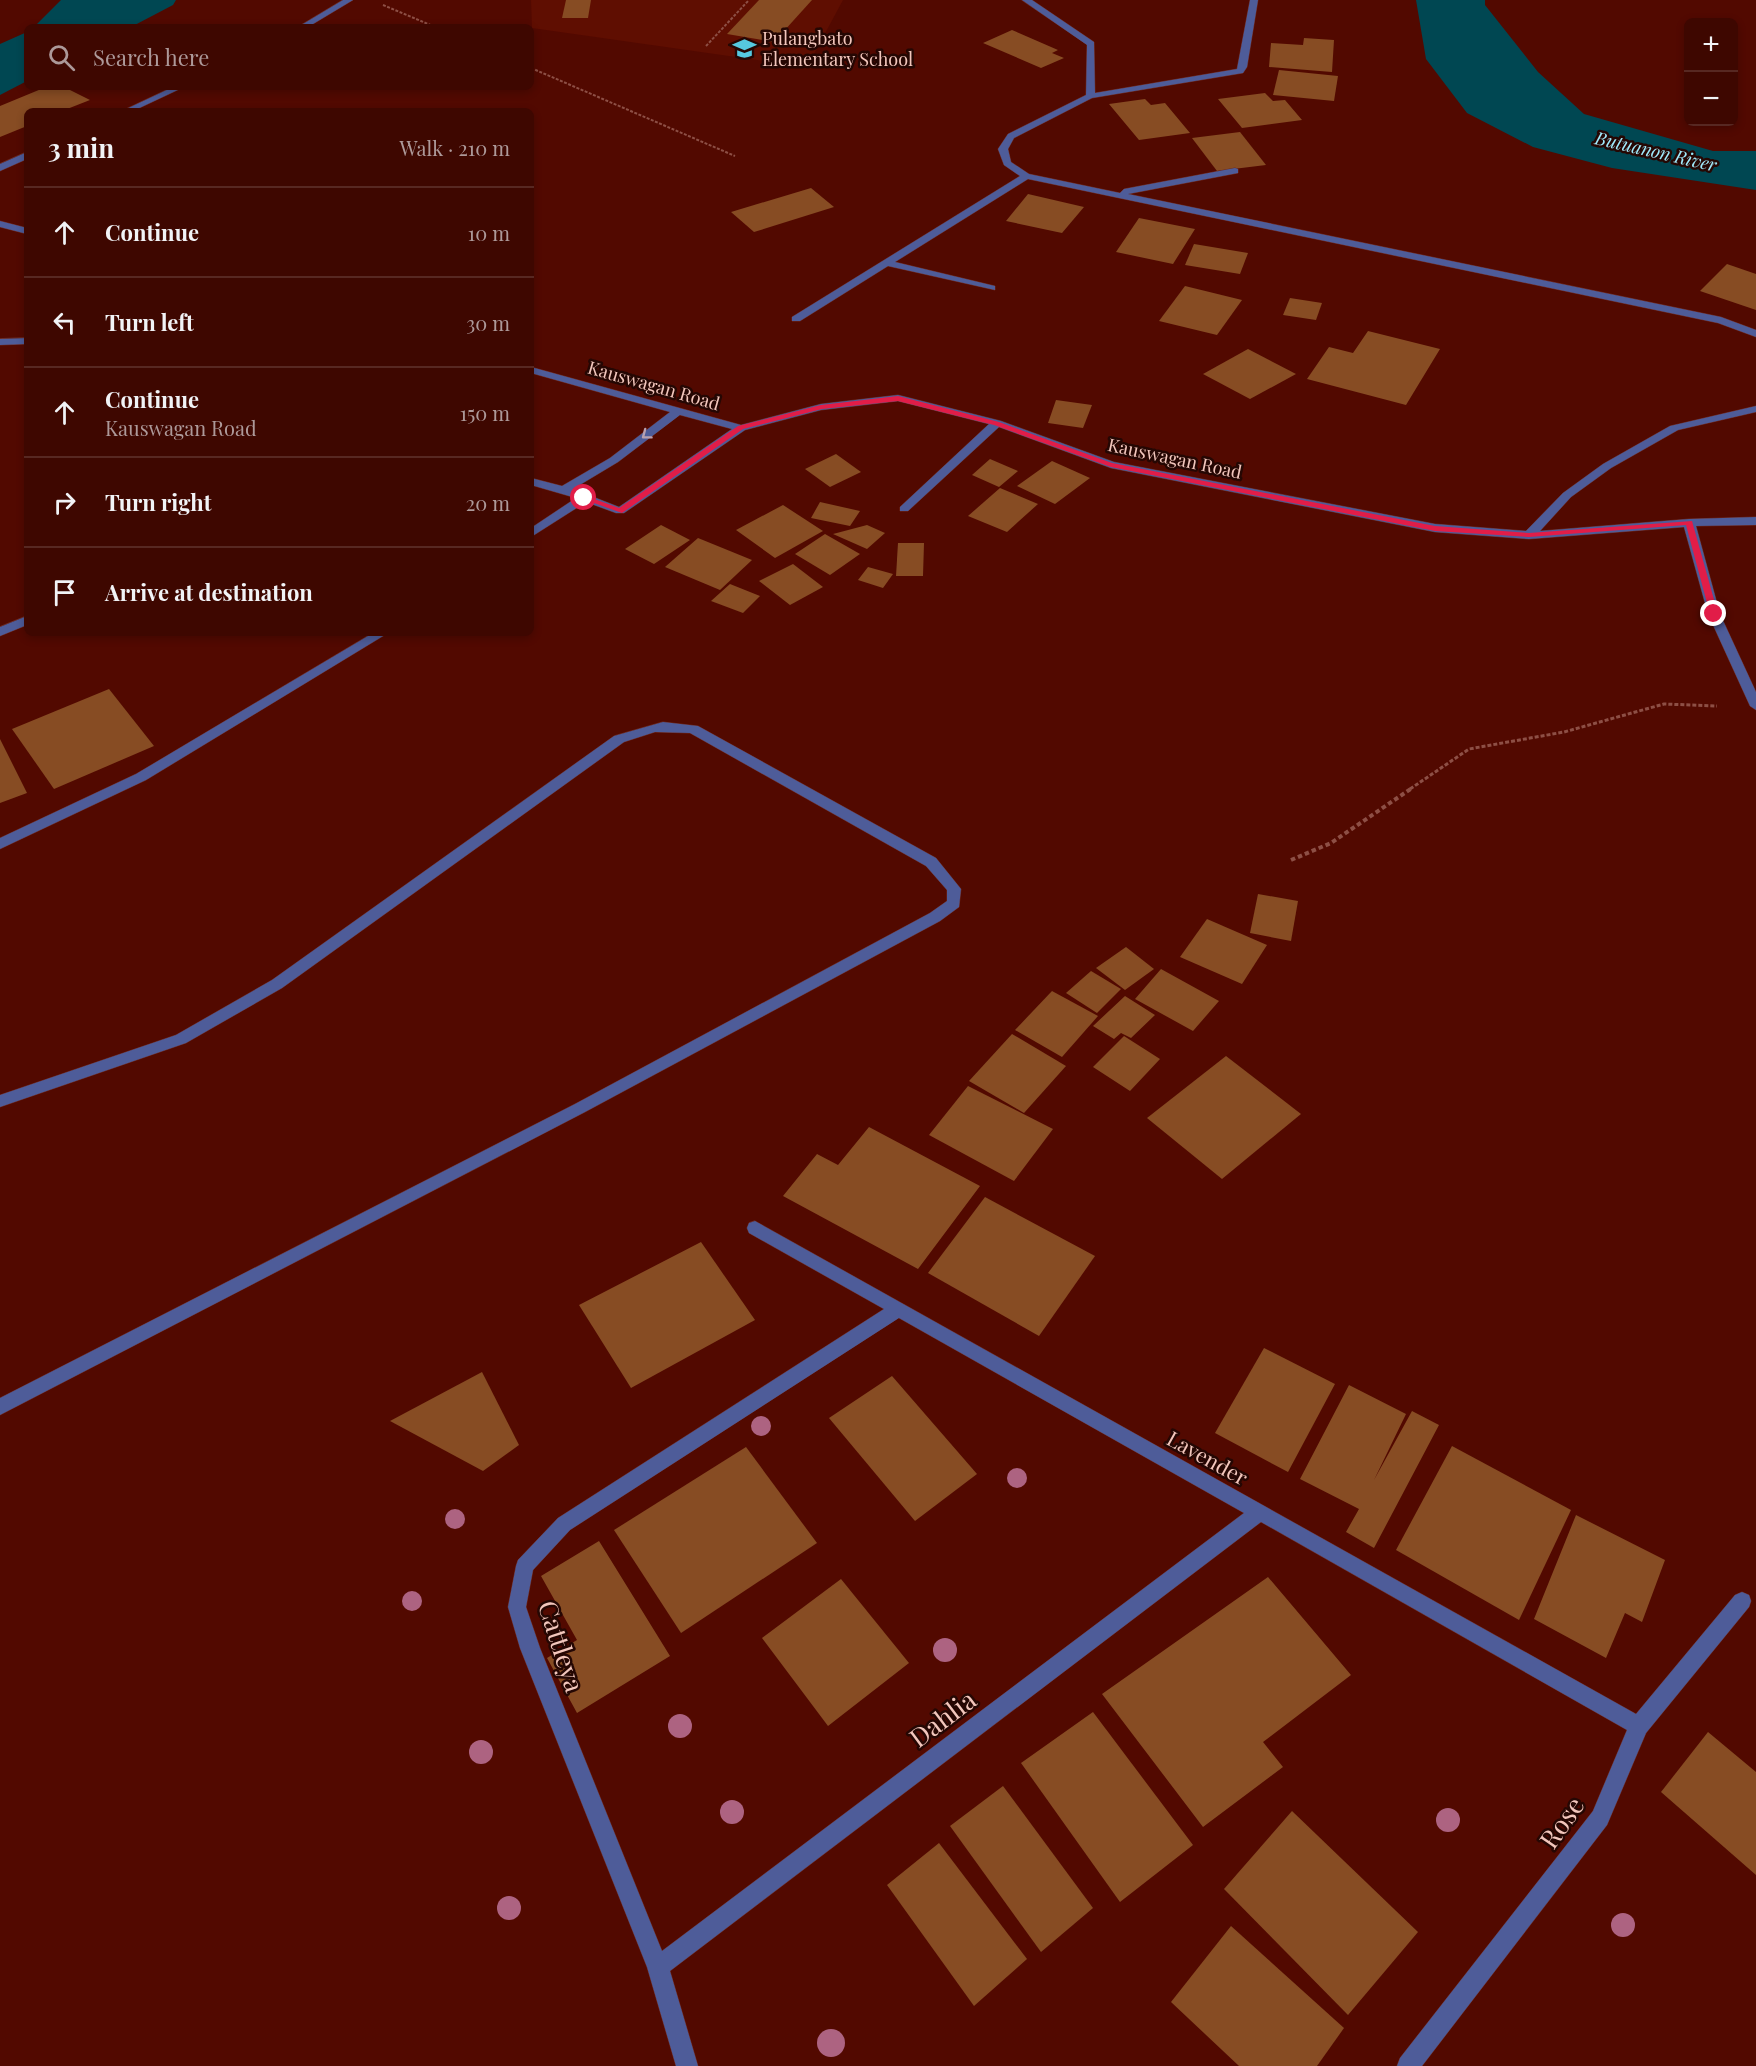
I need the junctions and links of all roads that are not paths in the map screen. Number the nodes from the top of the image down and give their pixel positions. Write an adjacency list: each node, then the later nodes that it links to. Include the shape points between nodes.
1 (349, 0): 4 (street)
2 (1026, 0): 6 (street, via 1091,44)
3 (1254, 0): 6 (street, via 1240,71)
4 (307, 24)
5 (173, 90): 7 (street)
6 (1090, 96): 11 (street, via 1011,136 1003,149 1007,163)
7 (133, 108)
8 (24, 156): 9 (street)
9 (0, 168)
10 (1235, 171): 12 (street)
11 (1026, 176): 12 (street); 15 (street)
12 (1116, 194): 18 (street, via 1721,320)
13 (0, 224): 14 (street)
14 (24, 230)
15 (886, 263): 16 (street); 17 (street)
16 (991, 288)
17 (796, 319)
18 (1756, 334)
19 (24, 341): 20 (street)
20 (0, 342)
21 (534, 371): 22 (street, Kauswagan Road)
22 (679, 410): 25 (street, Kauswagan Road); 27 (street, one-way to 27, via 614,460)
23 (1756, 410): 33 (street, via 1674,428 1607,466 1566,495)
24 (997, 423): 25 (street, Kauswagan Road, via 898,398 821,407); 29 (street); 33 (street, Kauswagan Road, via 1111,465 1435,528)
25 (741, 428): 28 (street, via 620,511)
26 (534, 482): 27 (street)
27 (564, 490): 28 (street)
28 (584, 498): 32 (street)
29 (904, 508)
30 (1756, 521): 31 (street, Kauswagan Road)
31 (1689, 523): 33 (street, Kauswagan Road); 37 (street, via 1714,614)
32 (534, 531)
33 (1529, 535)
34 (24, 621): 35 (street)
35 (0, 632)
36 (377, 636): 38 (street, via 141,777)
37 (1756, 706)
38 (0, 844)
39 (0, 1101): 42 (street, via 181,1039 267,990 620,739 654,726 693,729 931,862 954,889 954,903 935,917 580,1108)
40 (754, 1228): 41 (street, Lavender)
41 (898, 1309): 43 (street, Lavender); 46 (street, Cattleya, via 564,1524 525,1566 517,1607 530,1648)
42 (0, 1407)
43 (1260, 1512): 45 (street, Lavender); 46 (street, Dahlia)
44 (1742, 1601): 45 (street, Rose)
45 (1639, 1726): 48 (street, Rose, via 1600,1818)
46 (658, 1967): 47 (street, Cattleya)
47 (687, 2066)
48 (1408, 2066)

